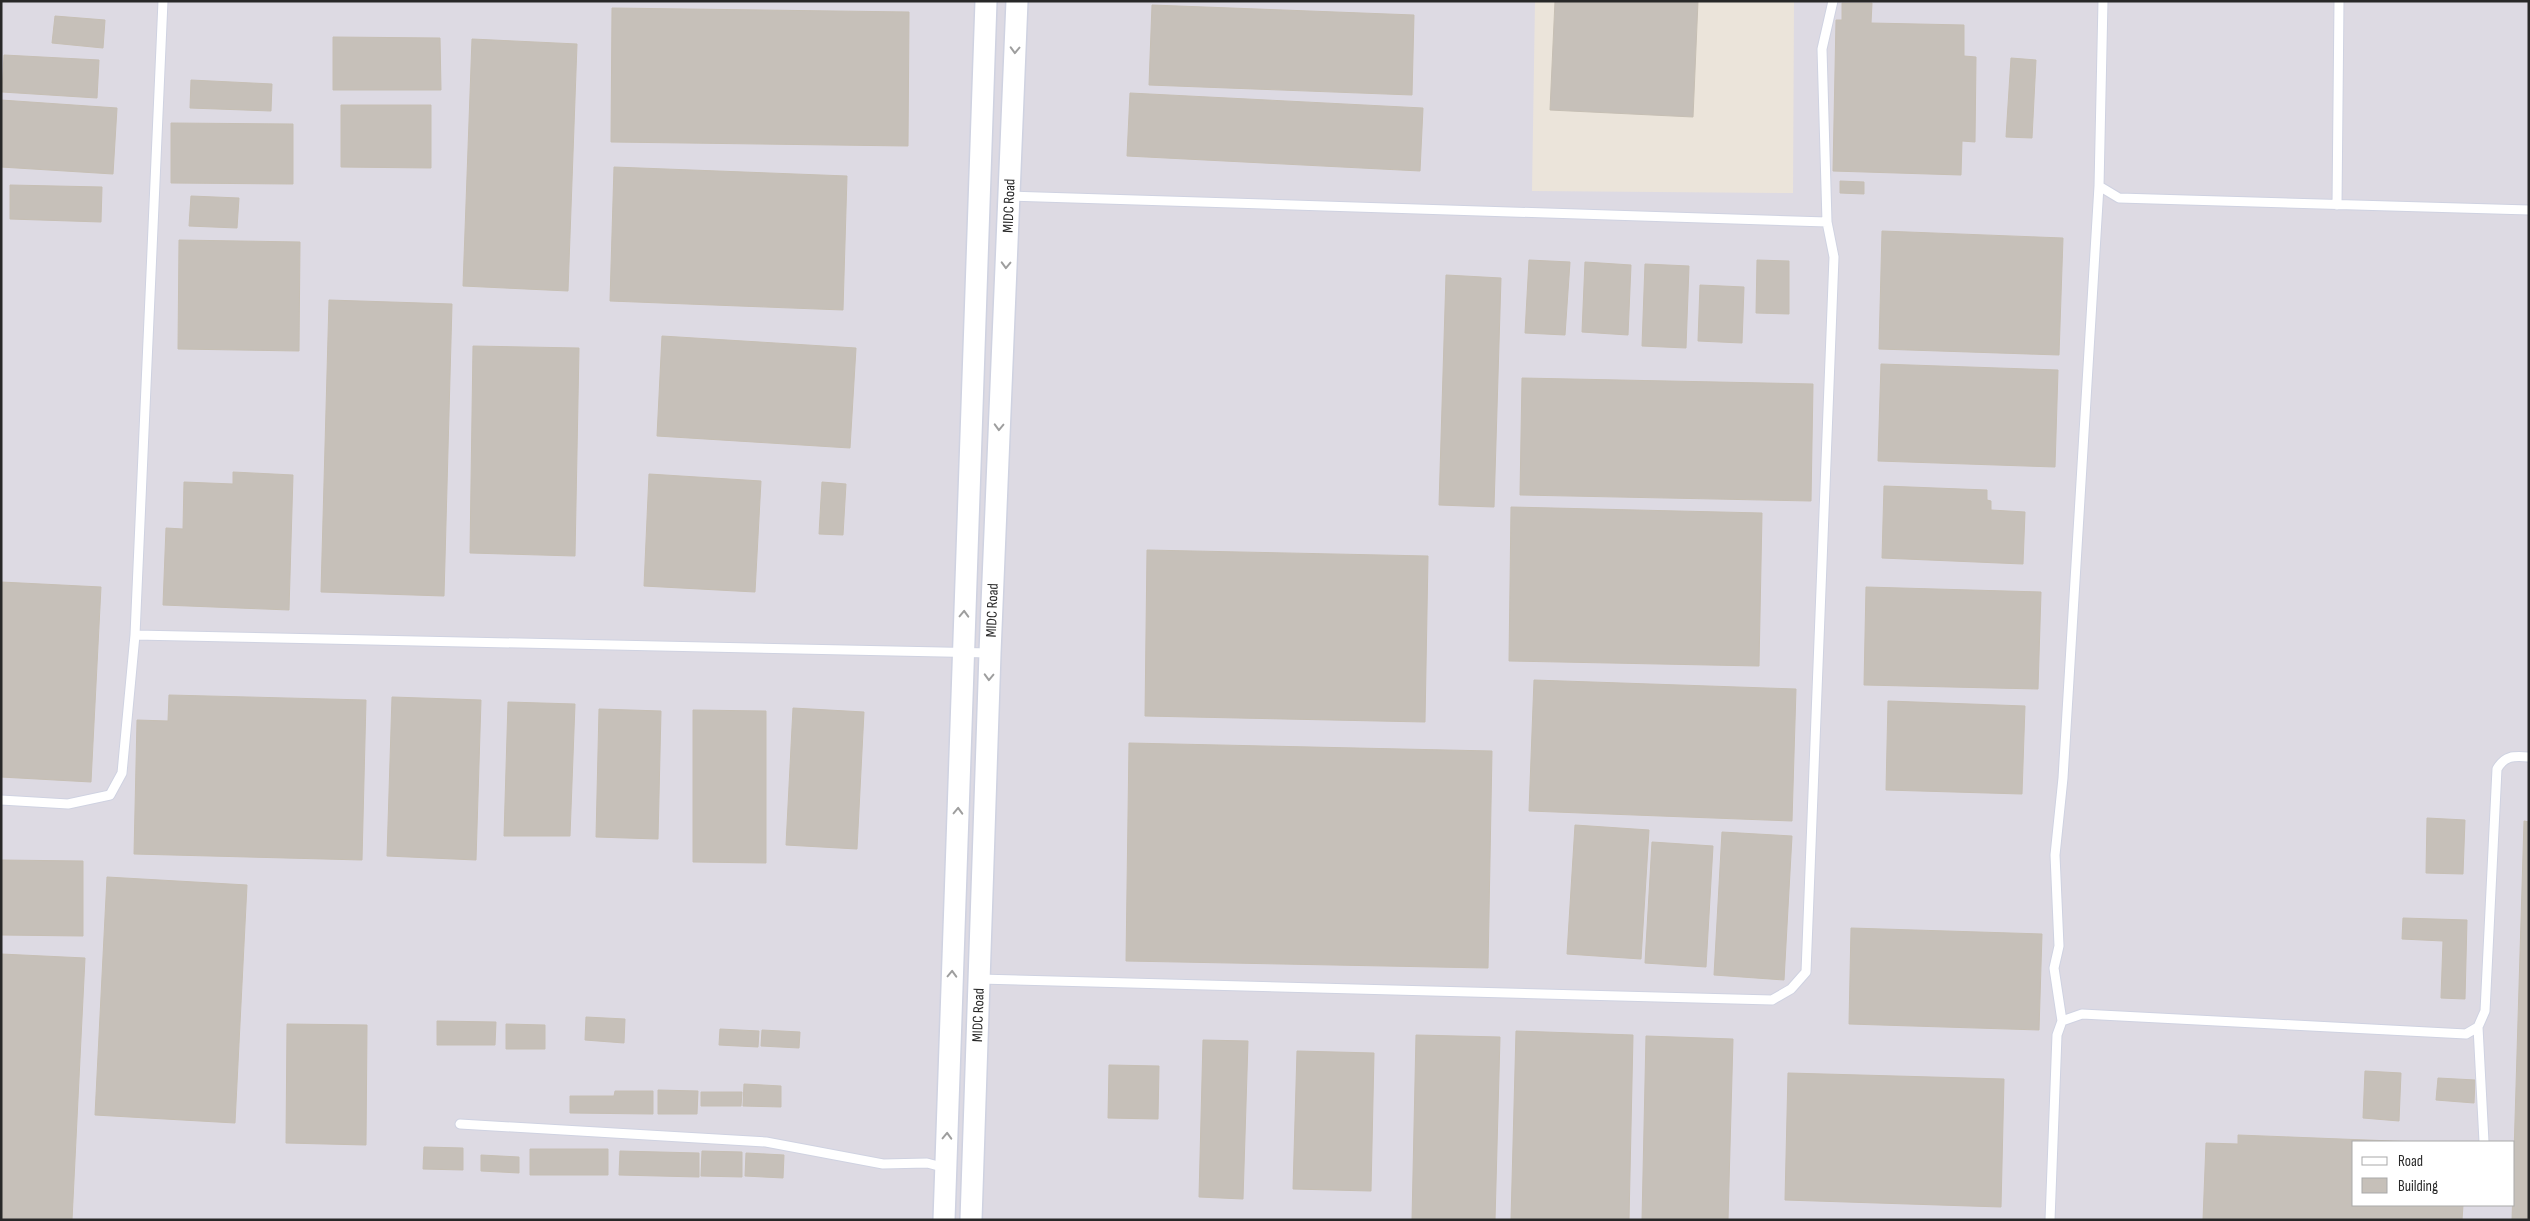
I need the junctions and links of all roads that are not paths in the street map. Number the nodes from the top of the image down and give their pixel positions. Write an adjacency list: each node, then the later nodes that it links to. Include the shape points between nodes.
1 (163, 1): 12 (lane)
2 (986, 1): 13 (street, MIDC Road, one-way to 2)
3 (1017, 1): 8 (street, MIDC Road, one-way to 8)
4 (1833, 1): 11 (lane, via 1822,49)
5 (2103, 1): 7 (lane)
6 (2339, 1): 9 (lane)
7 (2099, 186): 9 (lane, via 2119,198); 18 (lane, via 2063,778 2055,855 2059,946 2054,968)
8 (1009, 196): 11 (lane); 14 (street, MIDC Road, one-way to 14)
9 (2337, 205): 10 (lane)
10 (2529, 210)
11 (1827, 222): 17 (lane, via 1834,257 1806,972 1791,989 1772,1000)
12 (135, 635): 13 (lane); 16 (lane, via 122,773 110,796 68,804)
13 (963, 653): 14 (lane); 22 (street, MIDC Road, one-way to 13)
14 (990, 653): 17 (street, MIDC Road, one-way to 17)
15 (2529, 757): 19 (lane, via 2510,756 2496,769 2485,1010)
16 (1, 800)
17 (979, 979): 24 (street, MIDC Road)
18 (2062, 1021): 19 (lane, via 2082,1014 2466,1034); 25 (lane, via 2057,1035)
19 (2478, 1027): 21 (lane)
20 (460, 1124): 22 (lane, via 766,1142 883,1164 927,1163)
21 (2484, 1141)
22 (946, 1168): 23 (street, MIDC Road)
23 (944, 1220)
24 (971, 1220)
25 (2050, 1220)

